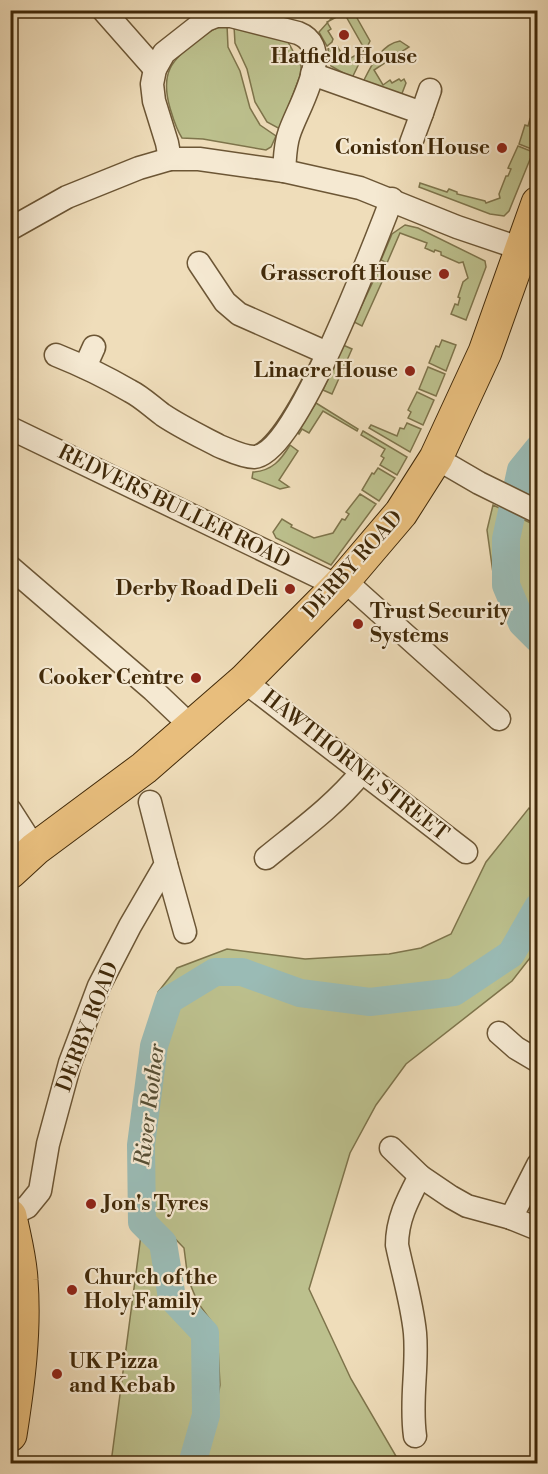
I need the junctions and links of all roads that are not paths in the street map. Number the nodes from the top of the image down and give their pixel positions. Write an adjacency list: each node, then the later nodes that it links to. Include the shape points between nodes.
1 (103, 10): 2 (street)
2 (155, 69): 3 (street, via 164,53 179,40 206,20 223,15 306,36 315,50); 7 (street, via 154,101)
3 (312, 74): 5 (street); 8 (street, via 288,135)
4 (430, 90): 5 (street)
5 (422, 112): 6 (street)
6 (411, 143)
7 (170, 159): 8 (street); 11 (street, via 67,197)
8 (284, 171): 9 (street, via 360,188)
9 (392, 200): 12 (street); 14 (street)
10 (537, 203): 12 (highway, DERBY ROAD)
11 (10, 229)
12 (522, 249): 17 (highway, DERBY ROAD, via 485,352)
13 (199, 263): 14 (street, via 223,283 225,302 239,314)
14 (327, 353): 15 (street, via 294,417 269,450 254,457 193,433 89,357)
15 (56, 355)
16 (13, 432): 20 (street, REDVERS BULLER ROAD)
17 (436, 458): 18 (street); 20 (highway, DERBY ROAD, via 401,513)
18 (536, 511)
19 (10, 567): 23 (street)
20 (341, 583): 21 (highway, DERBY ROAD); 22 (street, REDVERS BULLER ROAD)
21 (244, 681): 23 (highway, DERBY ROAD); 24 (street, HAWTHORNE STREET)
22 (499, 719)
23 (192, 727): 25 (highway, DERBY ROAD)
24 (361, 773): 28 (street, HAWTHORNE STREET); 29 (street, via 326,809)
25 (143, 788): 27 (highway, DERBY ROAD); 30 (street)
26 (10, 810): 27 (street)
27 (35, 849): 31 (highway, DERBY ROAD)
28 (466, 852)
29 (266, 858)
30 (166, 864): 32 (street); 38 (street, DERBY ROAD, via 99,986 70,1063 40,1191 27,1207)
31 (10, 872)
32 (185, 932)
33 (499, 1033): 34 (street, via 520,1042)
34 (537, 1062)
35 (391, 1148): 37 (street)
36 (537, 1165): 39 (street)
37 (420, 1176): 39 (street, via 467,1206); 42 (street, via 400,1214 397,1233 414,1331 416,1356 405,1412)
38 (10, 1215): 41 (highway, DERBY ROAD, via 22,1297 18,1386)
39 (511, 1218): 40 (street)
40 (537, 1229)
41 (10, 1435)
42 (415, 1436)

